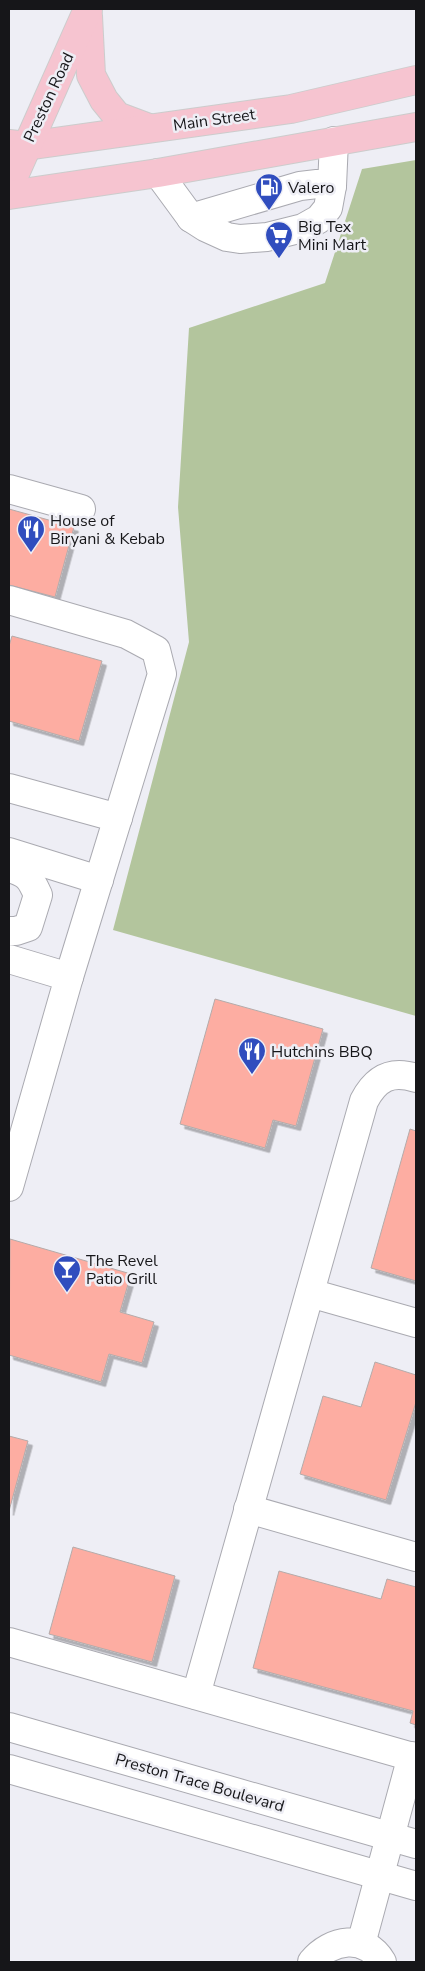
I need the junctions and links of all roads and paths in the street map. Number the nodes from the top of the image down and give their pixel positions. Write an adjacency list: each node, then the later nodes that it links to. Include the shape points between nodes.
1 (88, 9): 4 (main road, via 91,75 104,100 117,116); 6 (main road, Preston Road)
2 (416, 80): 4 (main road, Main Street, via 291,109)
3 (416, 127): 5 (main road)
4 (150, 128): 6 (main road, Main Street)
5 (334, 141): 7 (main road); 8 (street)
6 (17, 145): 9 (main road, Preston Road)
7 (158, 173): 10 (main road); 11 (street)
8 (332, 186): 11 (street, via 300,186); 11 (street, via 328,208 319,219 303,228 268,237 227,237)
9 (9, 187)
10 (9, 194)
11 (192, 218)
12 (9, 489): 13 (street)
13 (81, 508)
14 (9, 600): 16 (street, via 126,634 156,650 162,674)
15 (9, 788): 16 (street)
16 (118, 818): 19 (street)
17 (9, 852): 19 (street)
18 (9, 868): 20 (street, via 31,879 38,895 28,927)
19 (99, 880): 22 (street)
20 (9, 930)
21 (9, 959): 22 (street)
22 (69, 977): 24 (street)
23 (416, 1078): 25 (street, via 400,1074 386,1078 374,1086 364,1101)
24 (9, 1187)
25 (310, 1293): 26 (street); 27 (street)
26 (416, 1323)
27 (248, 1509): 28 (street); 30 (street)
28 (416, 1557)
29 (9, 1642): 30 (street)
30 (196, 1695): 32 (street)
31 (9, 1727): 34 (street, Preston Trace Boulevard)
32 (414, 1757): 34 (street)
33 (9, 1768): 36 (street)
34 (390, 1836): 35 (street, Preston Trace Boulevard); 36 (street)
35 (416, 1844)
36 (380, 1875): 37 (street); 38 (street)
37 (416, 1886)
38 (361, 1944): 39 (street, via 333,1944); 40 (street, via 372,1950)
39 (312, 1962)
40 (382, 1962)

